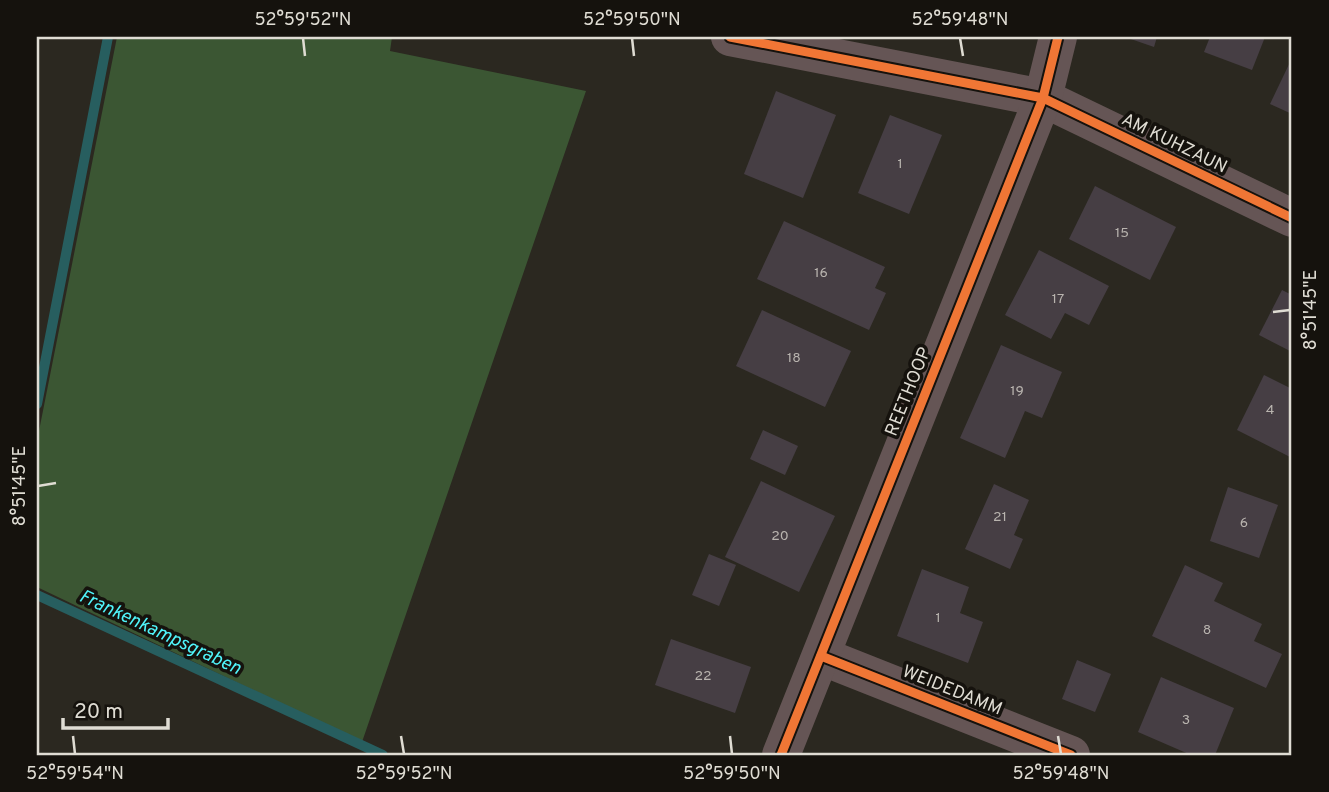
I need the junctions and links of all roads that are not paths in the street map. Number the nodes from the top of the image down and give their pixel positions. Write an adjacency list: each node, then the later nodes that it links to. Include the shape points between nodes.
1 (730, 37): 3 (street, AM KUHZAUN)
2 (1058, 37): 3 (street, REETHOOP)
3 (1043, 98): 4 (street, AM KUHZAUN); 5 (street, REETHOOP)
4 (1292, 218)
5 (821, 656): 6 (street, REETHOOP); 7 (street, WEIDEDAMM)
6 (781, 755)
7 (1071, 755)

